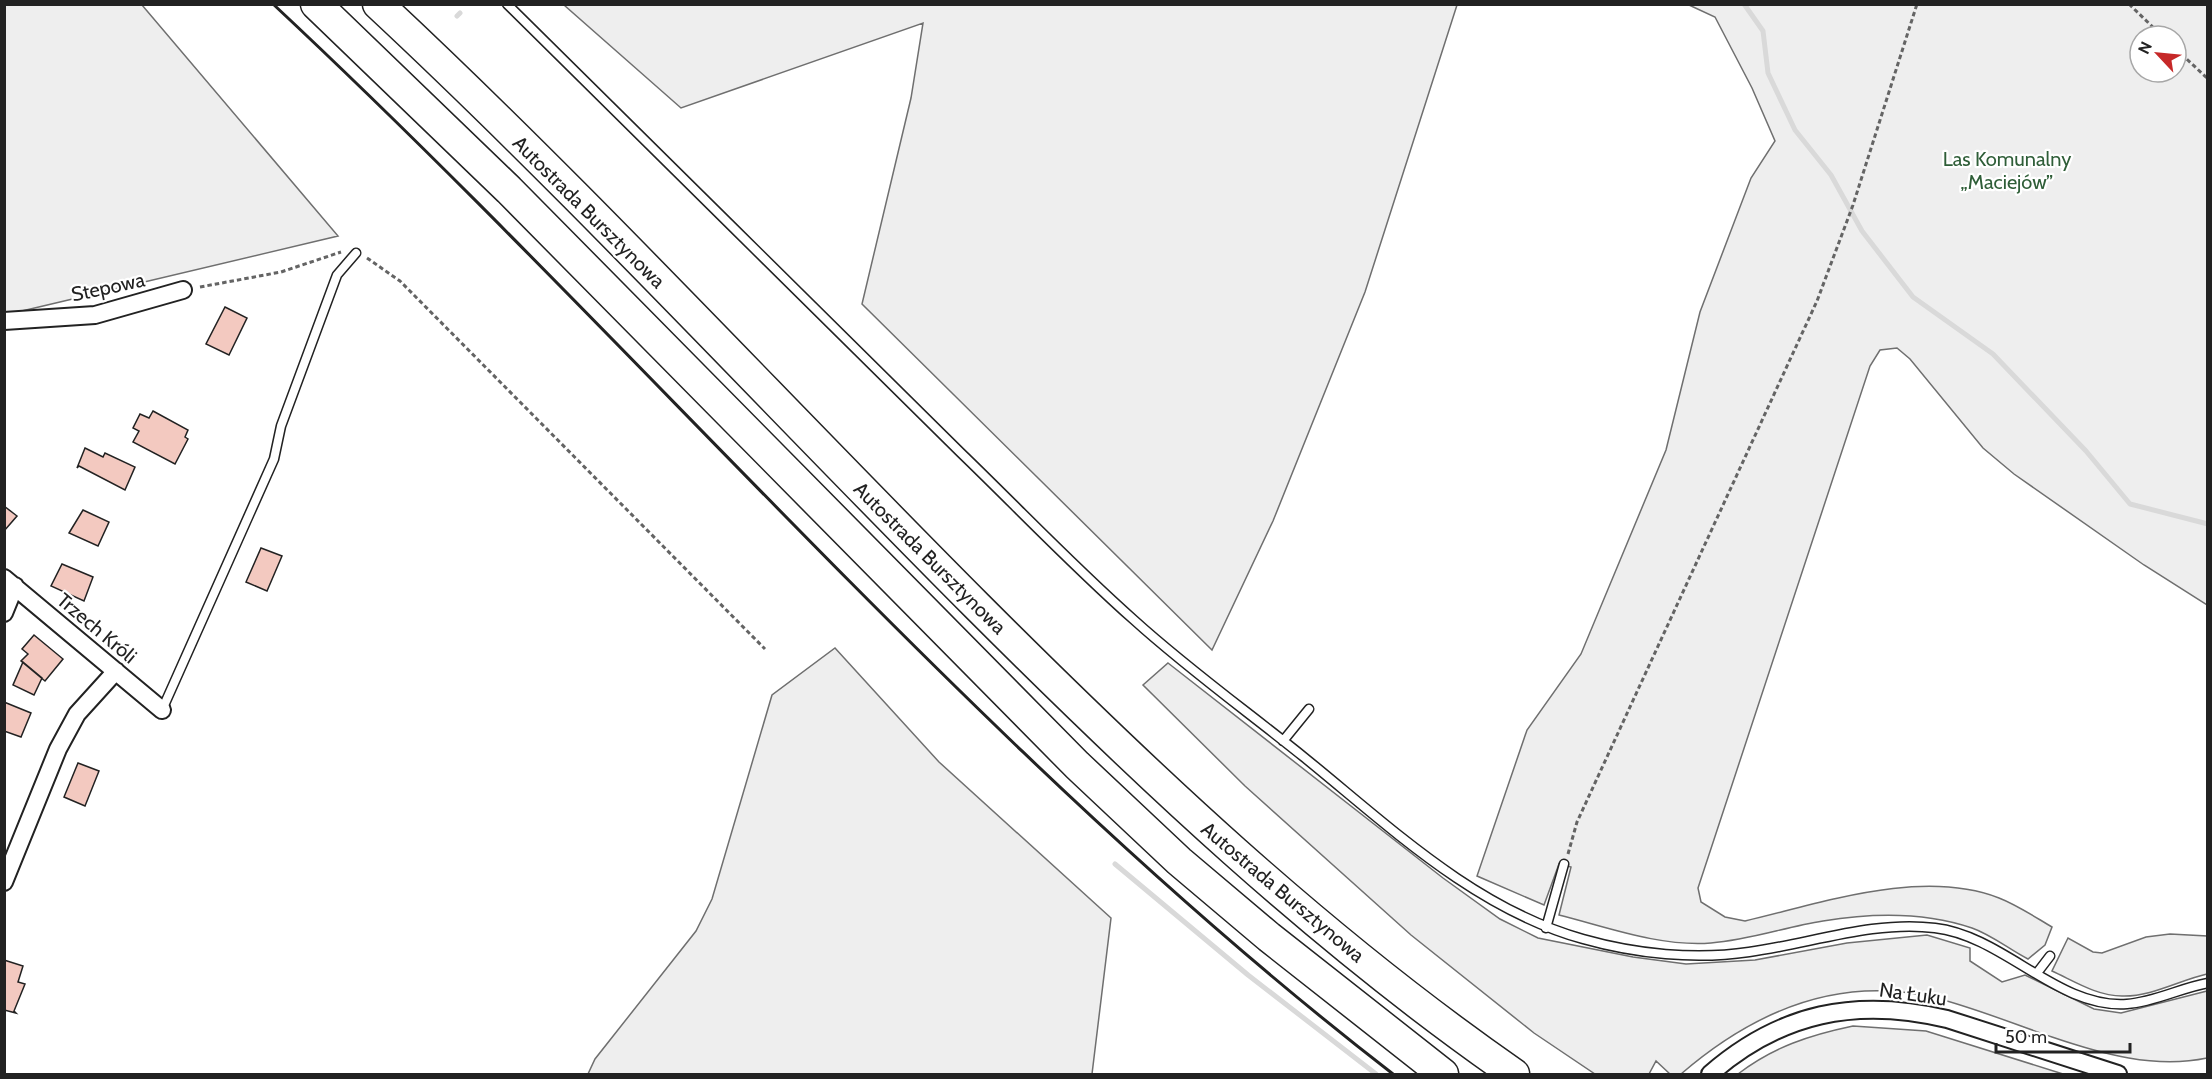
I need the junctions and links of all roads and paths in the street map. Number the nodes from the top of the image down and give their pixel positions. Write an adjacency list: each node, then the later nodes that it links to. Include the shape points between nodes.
1 (316, 4): 25 (highway, via 509,190 1077,765 1179,861 1269,938)
2 (378, 4): 26 (highway, Autostrada Bursztynowa, via 543,165 1103,732 1297,906 1394,985)
3 (507, 4): 18 (lane, via 1134,621)
4 (1917, 4): 19 (path, via 1849,217 1817,301 1577,822)
5 (2129, 4): 6 (path)
6 (2150, 24)
7 (2188, 60): 8 (path)
8 (2208, 79)
9 (356, 253): 10 (path, via 336,251 281,272); 14 (path, via 376,262 400,281); 17 (lane, via 337,275 281,426 274,459)
10 (183, 291): 11 (street, Stepowa, via 95,315)
11 (4, 321)
12 (10, 582): 13 (street); 15 (street, Trzech Króli)
13 (4, 613)
14 (765, 649)
15 (116, 671): 17 (street, Trzech Króli); 20 (street, via 77,714 58,750)
16 (1309, 709): 18 (lane)
17 (162, 710)
18 (1283, 741): 21 (lane, via 1428,857 1494,903)
19 (1564, 864): 21 (lane)
20 (4, 882)
21 (1546, 928): 23 (lane, via 1641,952 1693,955 1743,953 1884,928 1932,927 1963,933)
22 (2050, 956): 23 (lane)
23 (2037, 973): 24 (lane, via 2094,1001 2124,1004)
24 (2208, 983)
25 (1443, 1074)
26 (1514, 1074)
27 (1710, 1074): 28 (street, Na Łuku, via 1750,1042 1784,1026 1837,1011 1861,1009 1947,1019)
28 (2118, 1074)

